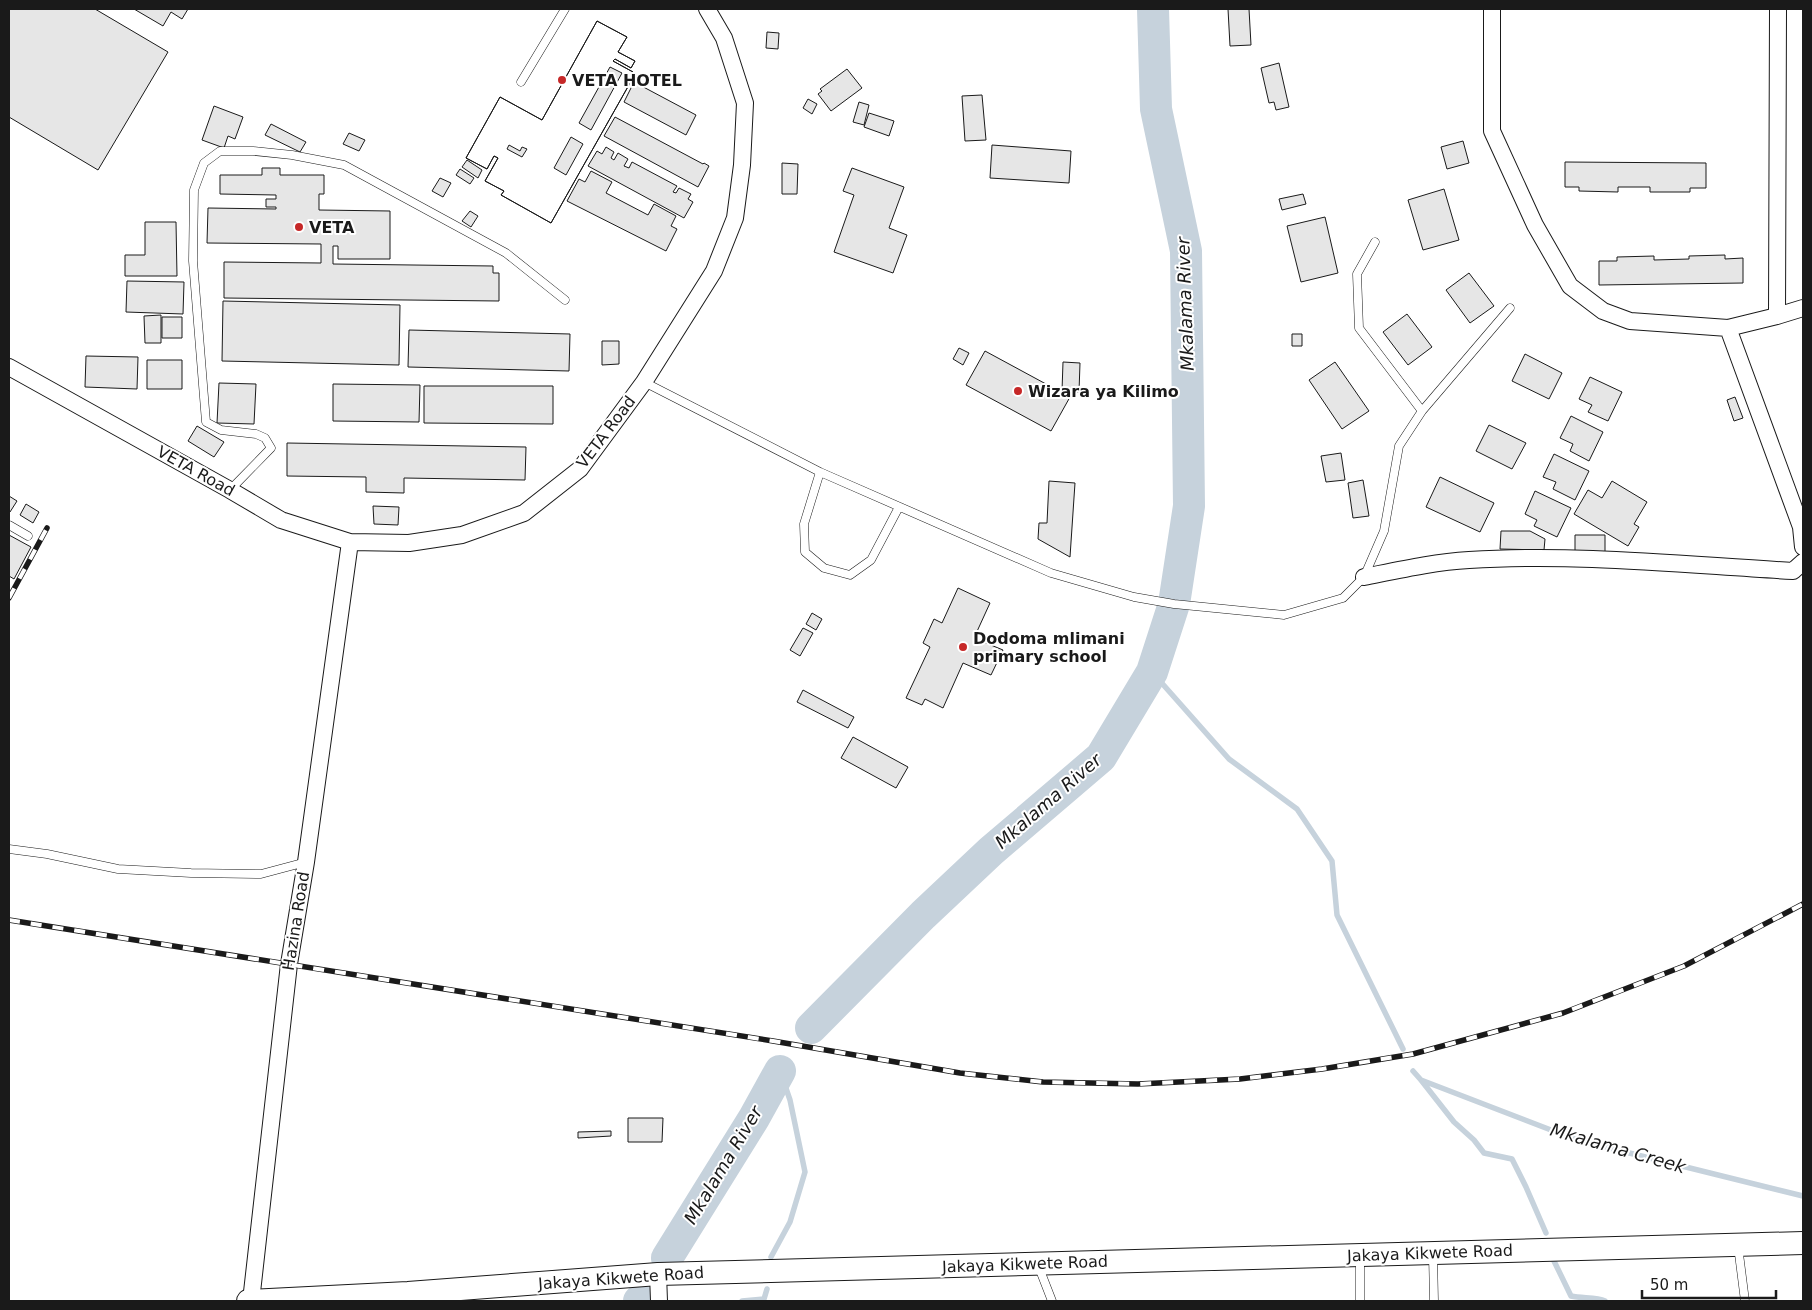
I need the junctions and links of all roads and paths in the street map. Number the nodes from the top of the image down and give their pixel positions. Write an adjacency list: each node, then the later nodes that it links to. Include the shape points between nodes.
1 (564, 9): 5 (lane)
2 (707, 9): 13 (street, VETA Road, via 724,38 744,103 742,165 735,218 714,271)
3 (1492, 9): 11 (street, via 1492,131 1535,225 1570,286 1603,311 1630,321)
4 (1778, 9): 10 (street)
5 (521, 82)
6 (1375, 242): 14 (lane, via 1357,274 1359,328)
7 (565, 300): 16 (lane, via 506,253 344,165 273,153 220,152 204,163 194,190 193,260 206,422 221,430 256,434 265,438 270,448)
8 (1510, 308): 14 (lane)
9 (1803, 308): 10 (street)
10 (1777, 316): 11 (street)
11 (1728, 328): 21 (street, via 1801,527)
12 (9, 367): 16 (street, VETA Road)
13 (644, 382): 15 (lane); 20 (street, VETA Road, via 580,470 524,513 462,535 409,543)
14 (1422, 411): 23 (lane, via 1400,446 1384,531)
15 (820, 472): 17 (lane); 17 (lane, via 804,524 805,552 824,568 850,575 871,560)
16 (230, 490): 20 (street, VETA Road, via 281,520)
17 (899, 506): 23 (lane, via 1051,573 1134,597 1174,604 1284,615 1343,598)
18 (9, 525): 19 (lane)
19 (28, 536)
20 (350, 542): 25 (street, Hazina Road)
21 (1803, 547)
22 (1803, 562): 23 (street, via 1793,571 1555,558 1468,560)
23 (1364, 577)
24 (9, 849): 25 (lane, via 118,869 261,874)
25 (306, 862): 33 (street, Hazina Road, via 289,964)
26 (1803, 1243): 27 (main road, Jakaya Kikwete Road)
27 (1738, 1244): 28 (main road, Jakaya Kikwete Road); 38 (lane)
28 (1433, 1252): 29 (main road, Jakaya Kikwete Road); 37 (lane)
29 (1360, 1255): 30 (main road, Jakaya Kikwete Road); 36 (lane)
30 (1037, 1264): 31 (main road, Jakaya Kikwete Road); 35 (lane)
31 (658, 1274): 32 (main road, Jakaya Kikwete Road); 34 (street)
32 (408, 1297): 33 (main road, Jakaya Kikwete Road)
33 (249, 1301)
34 (659, 1301)
35 (1052, 1301)
36 (1360, 1301)
37 (1434, 1301)
38 (1745, 1301)

